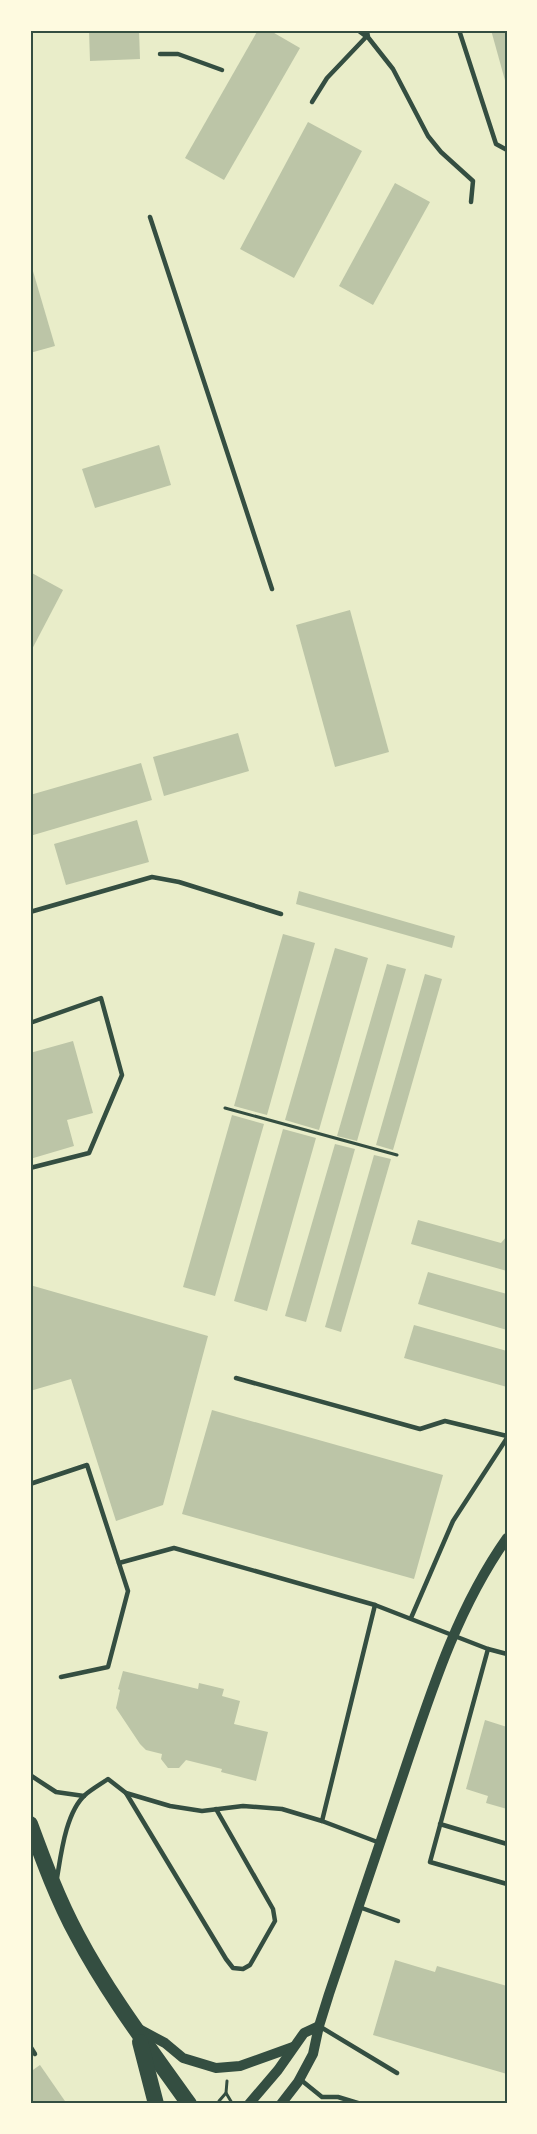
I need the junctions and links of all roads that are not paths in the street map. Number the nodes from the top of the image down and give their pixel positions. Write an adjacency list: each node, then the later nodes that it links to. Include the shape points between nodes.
1 (359, 30): 3 (street)
2 (459, 30): 7 (lane, via 496,144)
3 (367, 33): 6 (lane, via 327,78); 8 (lane, via 394,71 428,135 473,181)
4 (160, 54): 5 (lane, via 178,54)
5 (222, 70)
6 (312, 102)
7 (507, 150)
8 (471, 202)
9 (150, 217): 10 (lane)
10 (272, 589)
11 (30, 912): 12 (lane, via 152,877)
12 (281, 914)
13 (30, 1023): 14 (lane, via 101,998 122,1075 88,1153)
14 (30, 1168)
15 (236, 1378): 16 (lane, via 420,1429 445,1421)
16 (507, 1437): 21 (lane, via 453,1521)
17 (30, 1484): 19 (lane, via 87,1466)
18 (507, 1538): 22 (street)
19 (119, 1563): 20 (lane, via 174,1548); 25 (lane, via 128,1591 108,1667)
20 (375, 1605): 21 (lane); 30 (lane)
21 (411, 1618): 22 (lane)
22 (453, 1634): 23 (lane); 33 (street)
23 (488, 1649): 24 (lane); 32 (lane)
24 (507, 1654)
25 (61, 1677)
26 (30, 1775): 28 (lane, via 56,1792)
27 (126, 1793): 28 (lane, via 108,1779); 29 (lane, via 170,1806); 29 (lane, via 226,1959 233,1968 243,1969 250,1965 275,1921 273,1910)
28 (84, 1796): 36 (lane, via 67,1831)
29 (216, 1809): 30 (lane, via 282,1809)
30 (322, 1821): 33 (lane)
31 (30, 1824): 36 (highway)
32 (440, 1824): 34 (lane); 35 (lane, via 430,1862)
33 (380, 1843): 37 (street)
34 (507, 1844)
35 (507, 1884)
36 (55, 1888): 40 (highway, via 76,1934)
37 (359, 1907): 38 (lane); 39 (street)
38 (398, 1921)
39 (319, 2026): 42 (street, via 304,2033); 44 (lane); 45 (street, via 313,2054)
40 (135, 2027): 42 (street, via 183,2058 216,2068 240,2066); 47 (highway); 48 (highway)
41 (30, 2046): 43 (lane)
42 (293, 2047): 49 (street)
43 (35, 2054)
44 (397, 2073)
45 (299, 2078): 46 (lane, via 322,2097); 50 (street)
46 (338, 2097): 51 (lane); 52 (lane)
47 (156, 2104)
48 (189, 2104)
49 (249, 2104)
50 (281, 2104)
51 (337, 2104)
52 (361, 2104)

